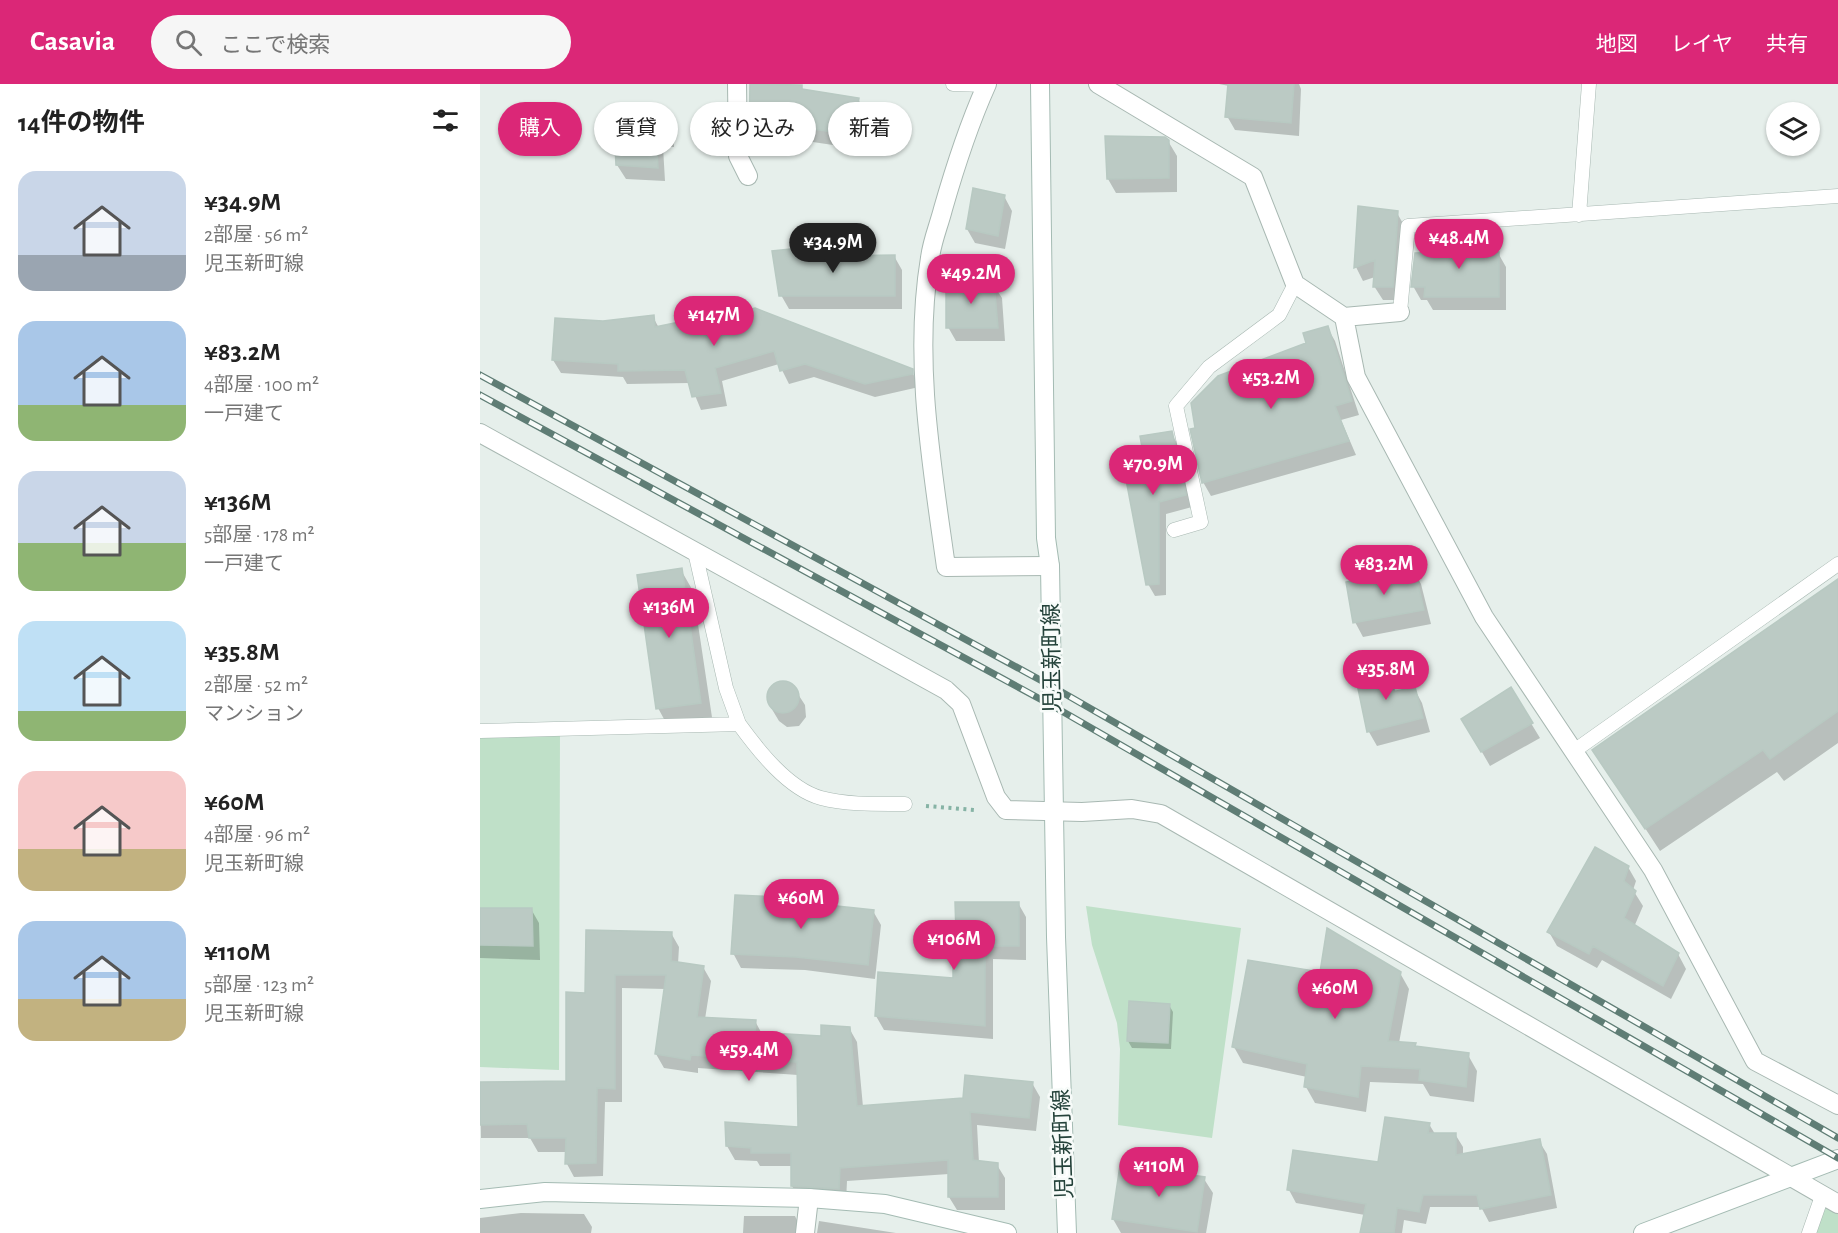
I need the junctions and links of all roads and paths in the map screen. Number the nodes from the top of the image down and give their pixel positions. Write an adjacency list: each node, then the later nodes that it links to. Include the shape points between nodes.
1 (737, 84): 7 (street, via 738,156)
2 (953, 84): 3 (lane)
3 (986, 84): 17 (street, via 930,256 925,303 925,390 934,481 946,567)
4 (1040, 84): 17 (street, 児玉新町線, via 1046,526)
5 (1098, 84): 10 (street, via 1253,177)
6 (1589, 84): 9 (lane)
7 (748, 176)
8 (1838, 196): 9 (lane)
9 (1579, 215): 11 (lane, via 1408,226)
10 (1295, 284): 12 (street); 14 (lane, via 1280,315 1209,367 1176,406 1201,522)
11 (1400, 312): 12 (street)
12 (1344, 317): 20 (street, via 1356,377 1484,617)
13 (480, 433): 15 (street)
14 (1174, 530)
15 (695, 552): 18 (lane, via 726,688); 22 (street, via 955,696 998,801)
16 (1838, 564): 20 (lane)
17 (1050, 566): 23 (street, 児玉新町線)
18 (739, 724): 19 (lane); 21 (lane, via 765,759 820,798)
19 (480, 731)
20 (1574, 751): 24 (street, via 1653,870 1755,1061)
21 (905, 804): 22 (path)
22 (1012, 812): 23 (street)
23 (1055, 812): 26 (street, via 1132,809 1161,814); 33 (street, 児玉新町線)
24 (1838, 1105)
25 (1838, 1159): 26 (street)
26 (1787, 1177): 27 (street); 34 (street)
27 (1822, 1196): 30 (street); 35 (lane)
28 (809, 1198): 29 (street, via 545,1192); 31 (street); 32 (street, via 885,1204)
29 (480, 1199)
30 (1838, 1204)
31 (805, 1233)
32 (1007, 1233)
33 (1067, 1233)
34 (1643, 1233)
35 (1809, 1233)

